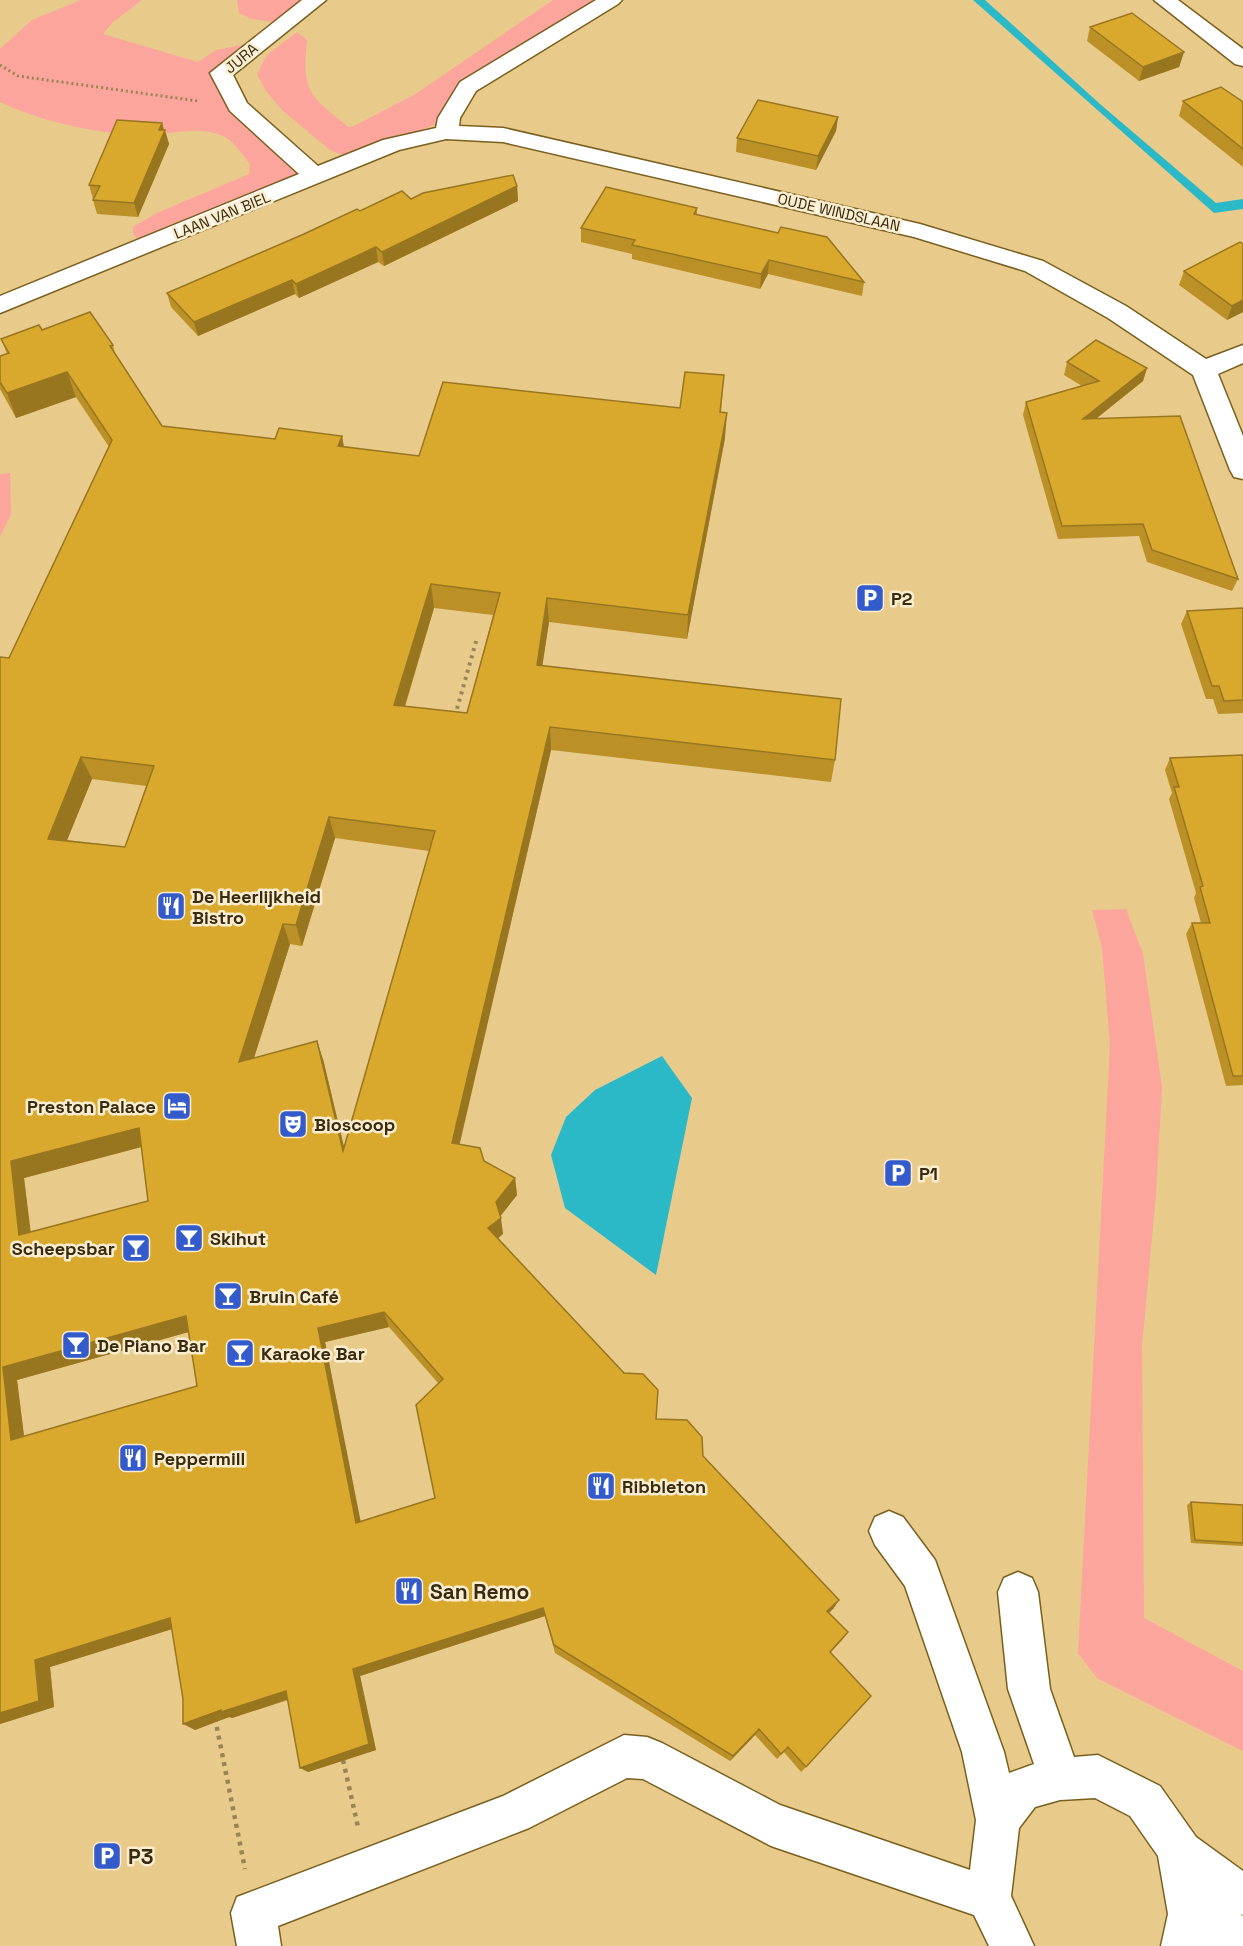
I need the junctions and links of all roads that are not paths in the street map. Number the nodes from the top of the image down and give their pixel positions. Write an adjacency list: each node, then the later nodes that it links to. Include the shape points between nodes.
1 (315, 0): 6 (street, JURA, via 221,73 238,106)
2 (610, 0): 5 (street, via 468,87 448,118)
3 (1165, 0): 4 (street)
4 (1243, 59)
5 (446, 132): 6 (street, LAAN VAN BIEL, via 391,145); 9 (street, OUDE WINDSLAAN, via 503,135 920,231 1034,266 1118,312)
6 (316, 177): 7 (street, LAAN VAN BIEL)
7 (0, 305)
8 (1243, 353): 9 (street)
9 (1204, 370): 10 (street)
10 (1243, 471)
11 (889, 1531): 14 (street, via 921,1574 983,1752)
12 (1018, 1592): 13 (street, via 1029,1689)
13 (1060, 1779): 14 (street, via 1022,1789); 15 (street, via 1098,1776 1145,1801)
14 (998, 1820): 17 (street)
15 (1180, 1852): 16 (street, via 1232,1890); 19 (street)
16 (1243, 1893)
17 (989, 1898): 18 (street, via 771,1824 647,1758 624,1756 514,1813 367,1869); 21 (street)
18 (256, 1929)
19 (1186, 1930): 20 (street)
20 (1243, 1939)
21 (1012, 1946)

